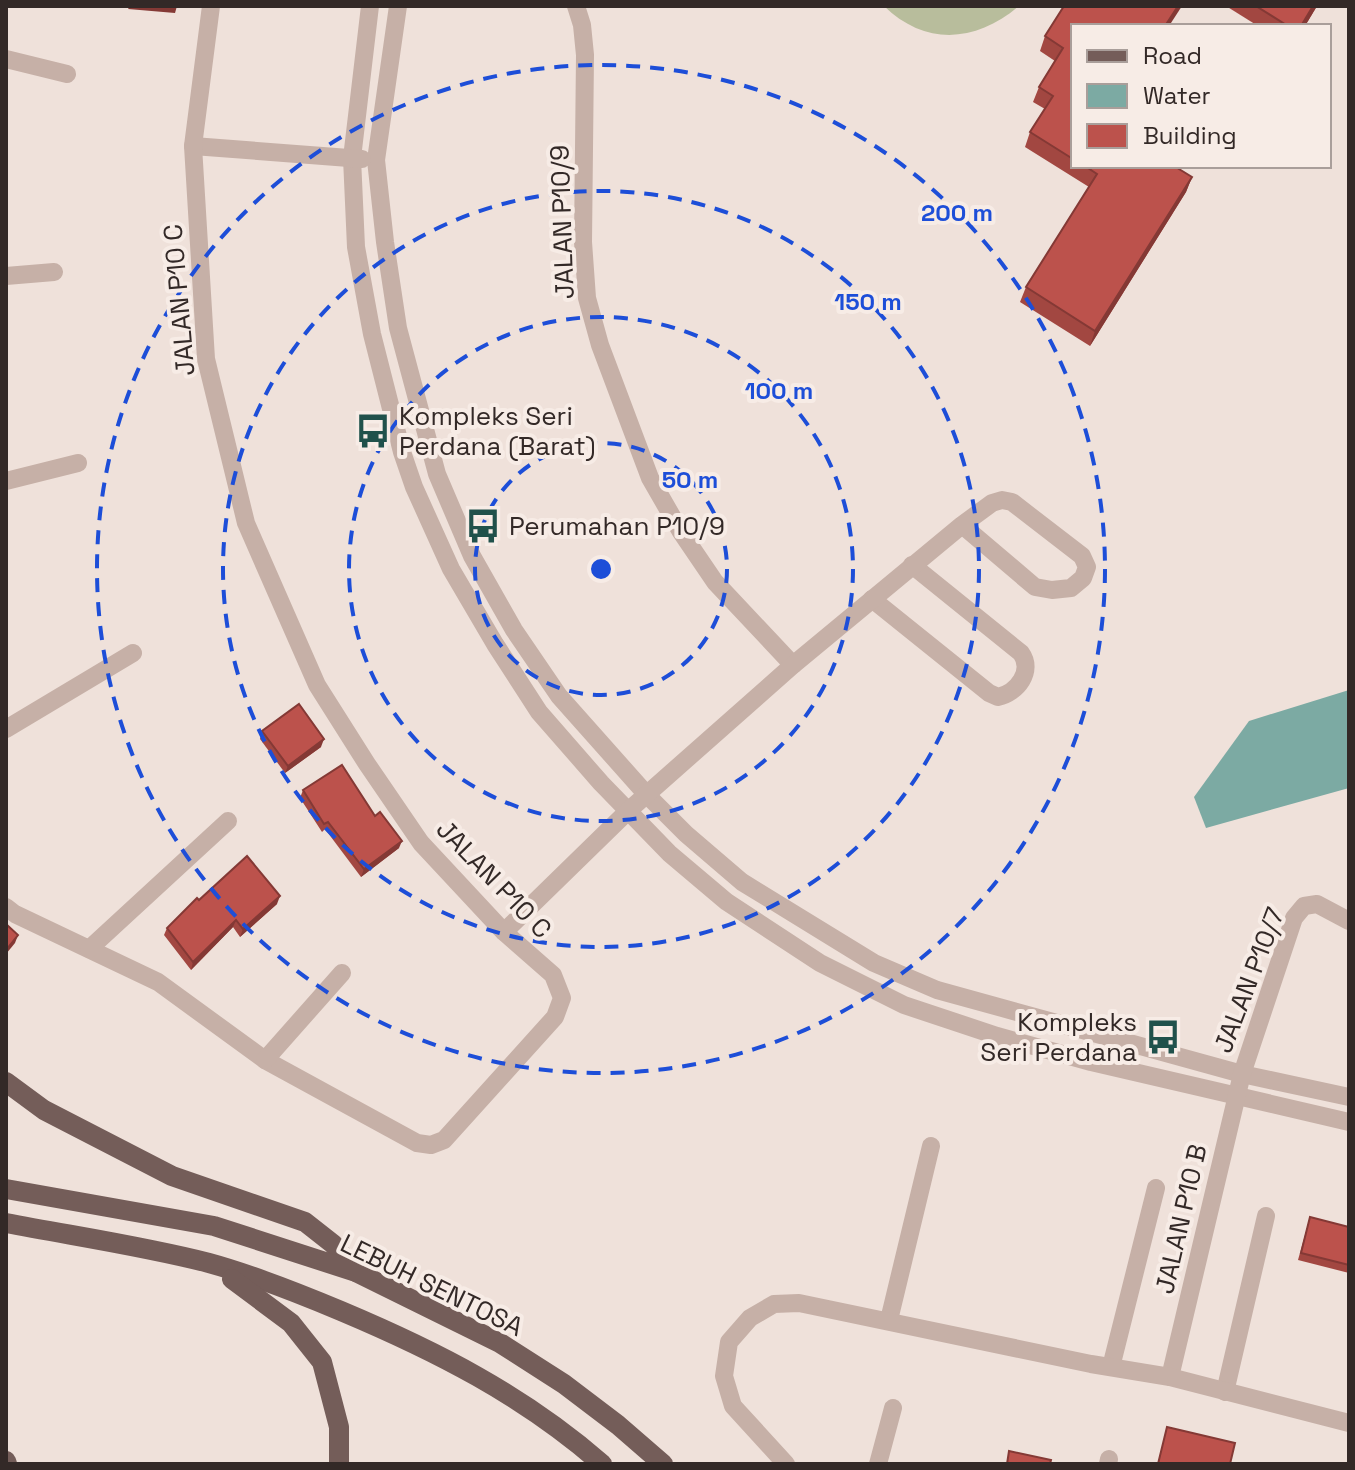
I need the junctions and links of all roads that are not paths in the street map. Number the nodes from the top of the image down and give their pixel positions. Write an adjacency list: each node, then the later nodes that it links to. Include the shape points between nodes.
1 (211, 6): 7 (street, JALAN P10 C)
2 (370, 6): 8 (street)
3 (398, 6): 9 (street)
4 (576, 6): 18 (street, JALAN P10/9, via 585,55 583,242 587,298 600,345 650,478 681,532 715,582)
5 (6, 59): 6 (street)
6 (67, 74)
7 (193, 146): 8 (street); 25 (street, JALAN P10 C, via 206,359 246,523 317,685 421,843)
8 (352, 158): 9 (street); 21 (street, via 356,247 372,334 414,487 451,569 539,712)
9 (376, 160): 20 (street, via 398,328 437,474 466,542 514,630 559,696)
10 (54, 272): 11 (street)
11 (6, 276)
12 (78, 463): 13 (street)
13 (6, 481)
14 (962, 525): 14 (street, via 992,503 1012,502 1082,556 1087,567 1083,578 1071,588 1035,587); 15 (street)
15 (912, 565): 16 (street); 16 (street, via 1028,662 1027,672 1007,695 989,693)
16 (872, 599): 18 (street)
17 (133, 653): 19 (street)
18 (793, 665): 20 (street)
19 (6, 729)
20 (647, 795): 21 (street); 29 (street, via 742,882 874,963 937,990)
21 (628, 811): 25 (street); 32 (street, via 727,902 820,963 904,1005 1078,1059)
22 (228, 821): 26 (street)
23 (6, 907): 26 (street, JALAN P10 C)
24 (1349, 921): 29 (street, JALAN P10/7, via 1317,904 1299,911)
25 (504, 932): 28 (street, JALAN P10 C, via 553,975 562,998 555,1017 444,1140 417,1143)
26 (89, 949): 28 (street, JALAN P10 C, via 158,982)
27 (342, 973): 28 (street)
28 (265, 1060)
29 (1242, 1074): 31 (street); 32 (street, JALAN P10 B)
30 (6, 1082): 40 (main road, via 44,1110 172,1176 305,1222)
31 (1349, 1097)
32 (1236, 1098): 33 (street); 43 (street, JALAN P10 B)
33 (1349, 1122)
34 (931, 1146): 41 (street)
35 (1156, 1188): 42 (street)
36 (6, 1189): 40 (main road, LEBUH SENTOSA, via 214,1226)
37 (1266, 1216): 44 (street)
38 (6, 1223): 39 (main road)
39 (210, 1264): 47 (main road, via 291,1323 322,1362 339,1427); 48 (main road, via 413,1341 480,1376)
40 (356, 1272): 49 (main road, LEBUH SENTOSA, via 500,1343 564,1384)
41 (889, 1320): 42 (street); 50 (street, via 799,1303 774,1304 750,1318 729,1342 724,1376 733,1406)
42 (1111, 1367): 43 (street)
43 (1170, 1377): 44 (street)
44 (1225, 1392): 46 (street)
45 (893, 1408): 51 (street)
46 (1349, 1423)
47 (339, 1464)
48 (602, 1464)
49 (663, 1464)
50 (786, 1464)
51 (878, 1464)

